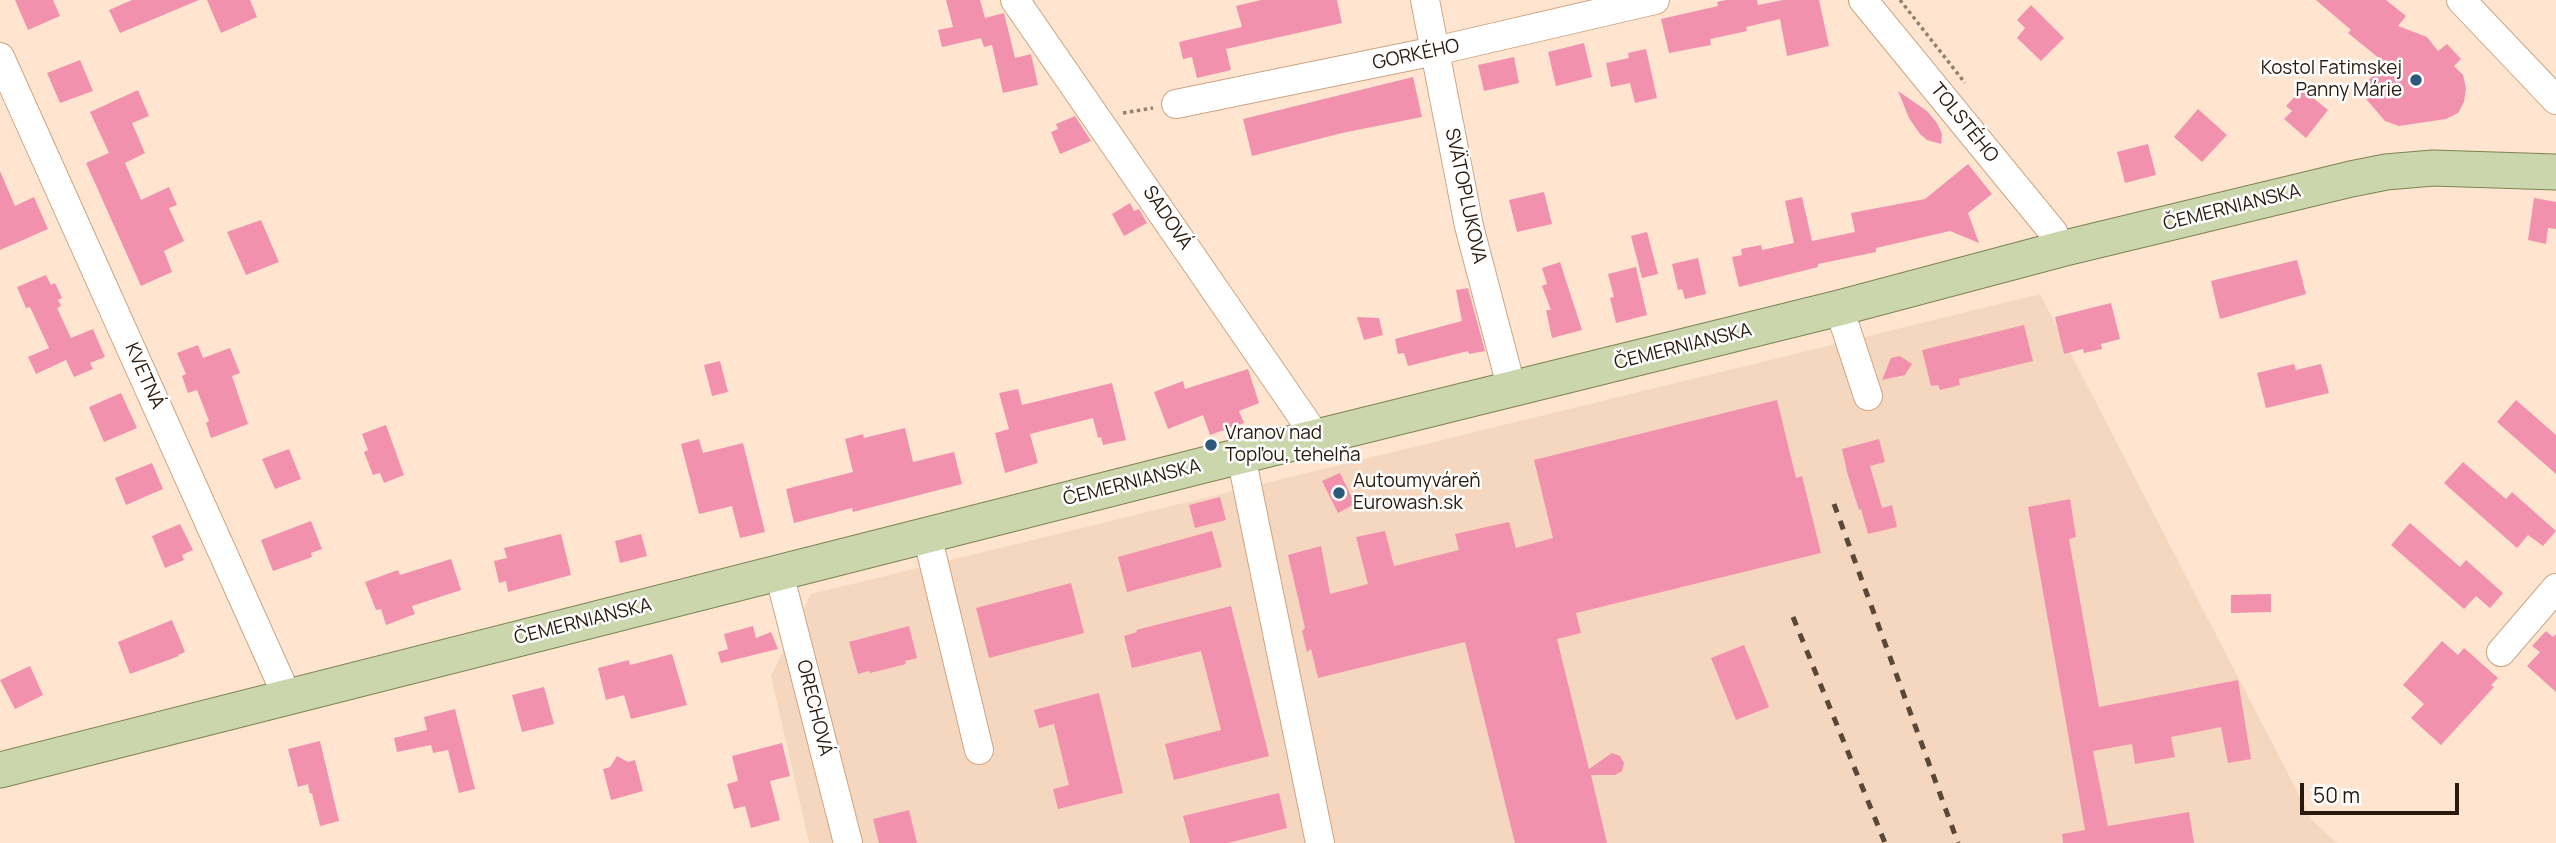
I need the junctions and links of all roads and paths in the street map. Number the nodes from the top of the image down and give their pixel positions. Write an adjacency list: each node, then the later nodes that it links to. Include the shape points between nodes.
1 (1016, 0): 10 (street, SADOVÁ)
2 (1425, 0): 6 (street, SVÄTOPLUKOVA)
3 (1655, 0): 6 (street, GORKÉHO)
4 (1863, 0): 12 (street, TOLSTÉHO, via 2053,232)
5 (2461, 0): 8 (street)
6 (1435, 51): 9 (street, GORKÉHO); 14 (street, SVÄTOPLUKOVA, via 1469,226)
7 (0, 57): 22 (street, KVETNÁ)
8 (2556, 100)
9 (1176, 104): 10 (path)
10 (1100, 120): 16 (street, SADOVÁ)
11 (2556, 172): 12 (main road, ČEMERNIANSKA, via 2433,168 2386,172)
12 (2061, 249): 13 (main road, ČEMERNIANSKA)
13 (1839, 308): 14 (main road, ČEMERNIANSKA); 15 (street)
14 (1512, 390): 16 (main road, ČEMERNIANSKA)
15 (1868, 396)
16 (1317, 438): 17 (main road, ČEMERNIANSKA)
17 (1241, 456): 18 (main road, ČEMERNIANSKA); 26 (street)
18 (927, 535): 19 (main road, ČEMERNIANSKA); 23 (street)
19 (779, 573): 22 (main road, ČEMERNIANSKA); 25 (street, ORECHOVÁ)
20 (2556, 588): 21 (street)
21 (2501, 652)
22 (287, 696): 24 (main road, ČEMERNIANSKA)
23 (979, 750)
24 (0, 770)
25 (848, 843)
26 (1320, 843)

